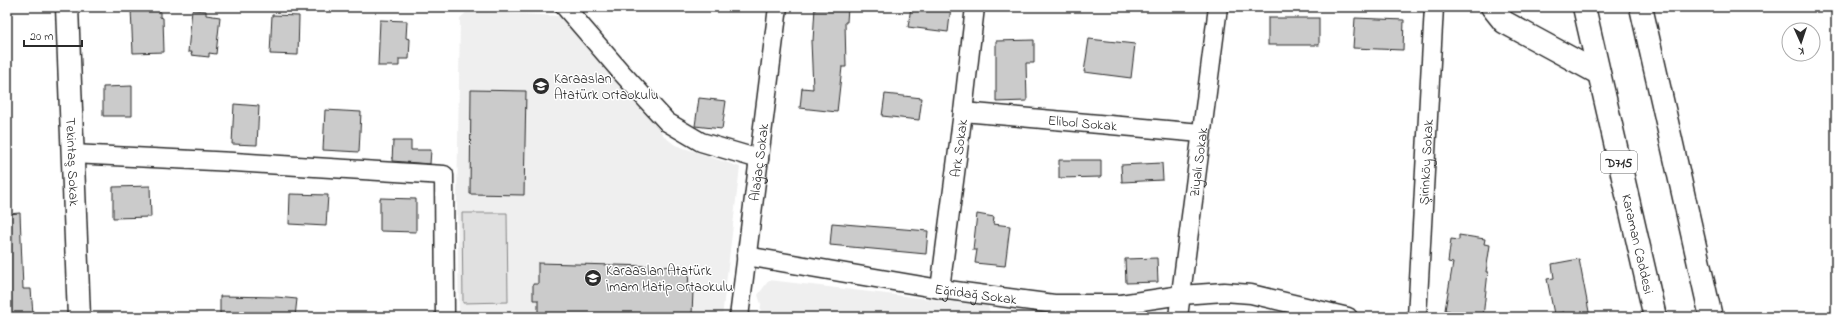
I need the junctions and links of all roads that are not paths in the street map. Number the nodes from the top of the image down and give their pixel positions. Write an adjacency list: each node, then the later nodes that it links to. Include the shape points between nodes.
1 (67, 7): 13 (main road, Tekintaş Sokak)
2 (778, 7): 14 (street, Alağaç Sokak)
3 (975, 7): 11 (street, Ark Sokak)
4 (1218, 7): 12 (street, Ziyalı Sokak)
5 (1434, 7): 23 (street, Şirinköy Sokak)
6 (1492, 7): 10 (main road, via 1504,22)
7 (1584, 7): 10 (main road, Karaman Caddesi / D715)
8 (1641, 7): 25 (main road)
9 (567, 8): 14 (street, via 667,122 701,142)
10 (1598, 73): 24 (main road, Karaman Caddesi / D715)
11 (964, 112): 12 (street, Elibol Sokak); 16 (street, Ark Sokak)
12 (1201, 133): 17 (street, Ziyalı Sokak)
13 (72, 154): 18 (main road, Tekintaş Sokak); 19 (street, via 444,175)
14 (759, 159): 15 (street, Alağaç Sokak)
15 (746, 256): 16 (street, Eğridağ Sokak); 20 (street, Alağaç Sokak)
16 (940, 289): 17 (street, Eğridağ Sokak, via 1054,304 1121,304)
17 (1181, 295): 21 (street, Ziyalı Sokak); 22 (street, Eğridağ Sokak, via 1224,292 1251,294)
18 (79, 317)
19 (445, 317)
20 (739, 317)
21 (1178, 317)
22 (1348, 317)
23 (1416, 317)
24 (1655, 317)
25 (1711, 317)

